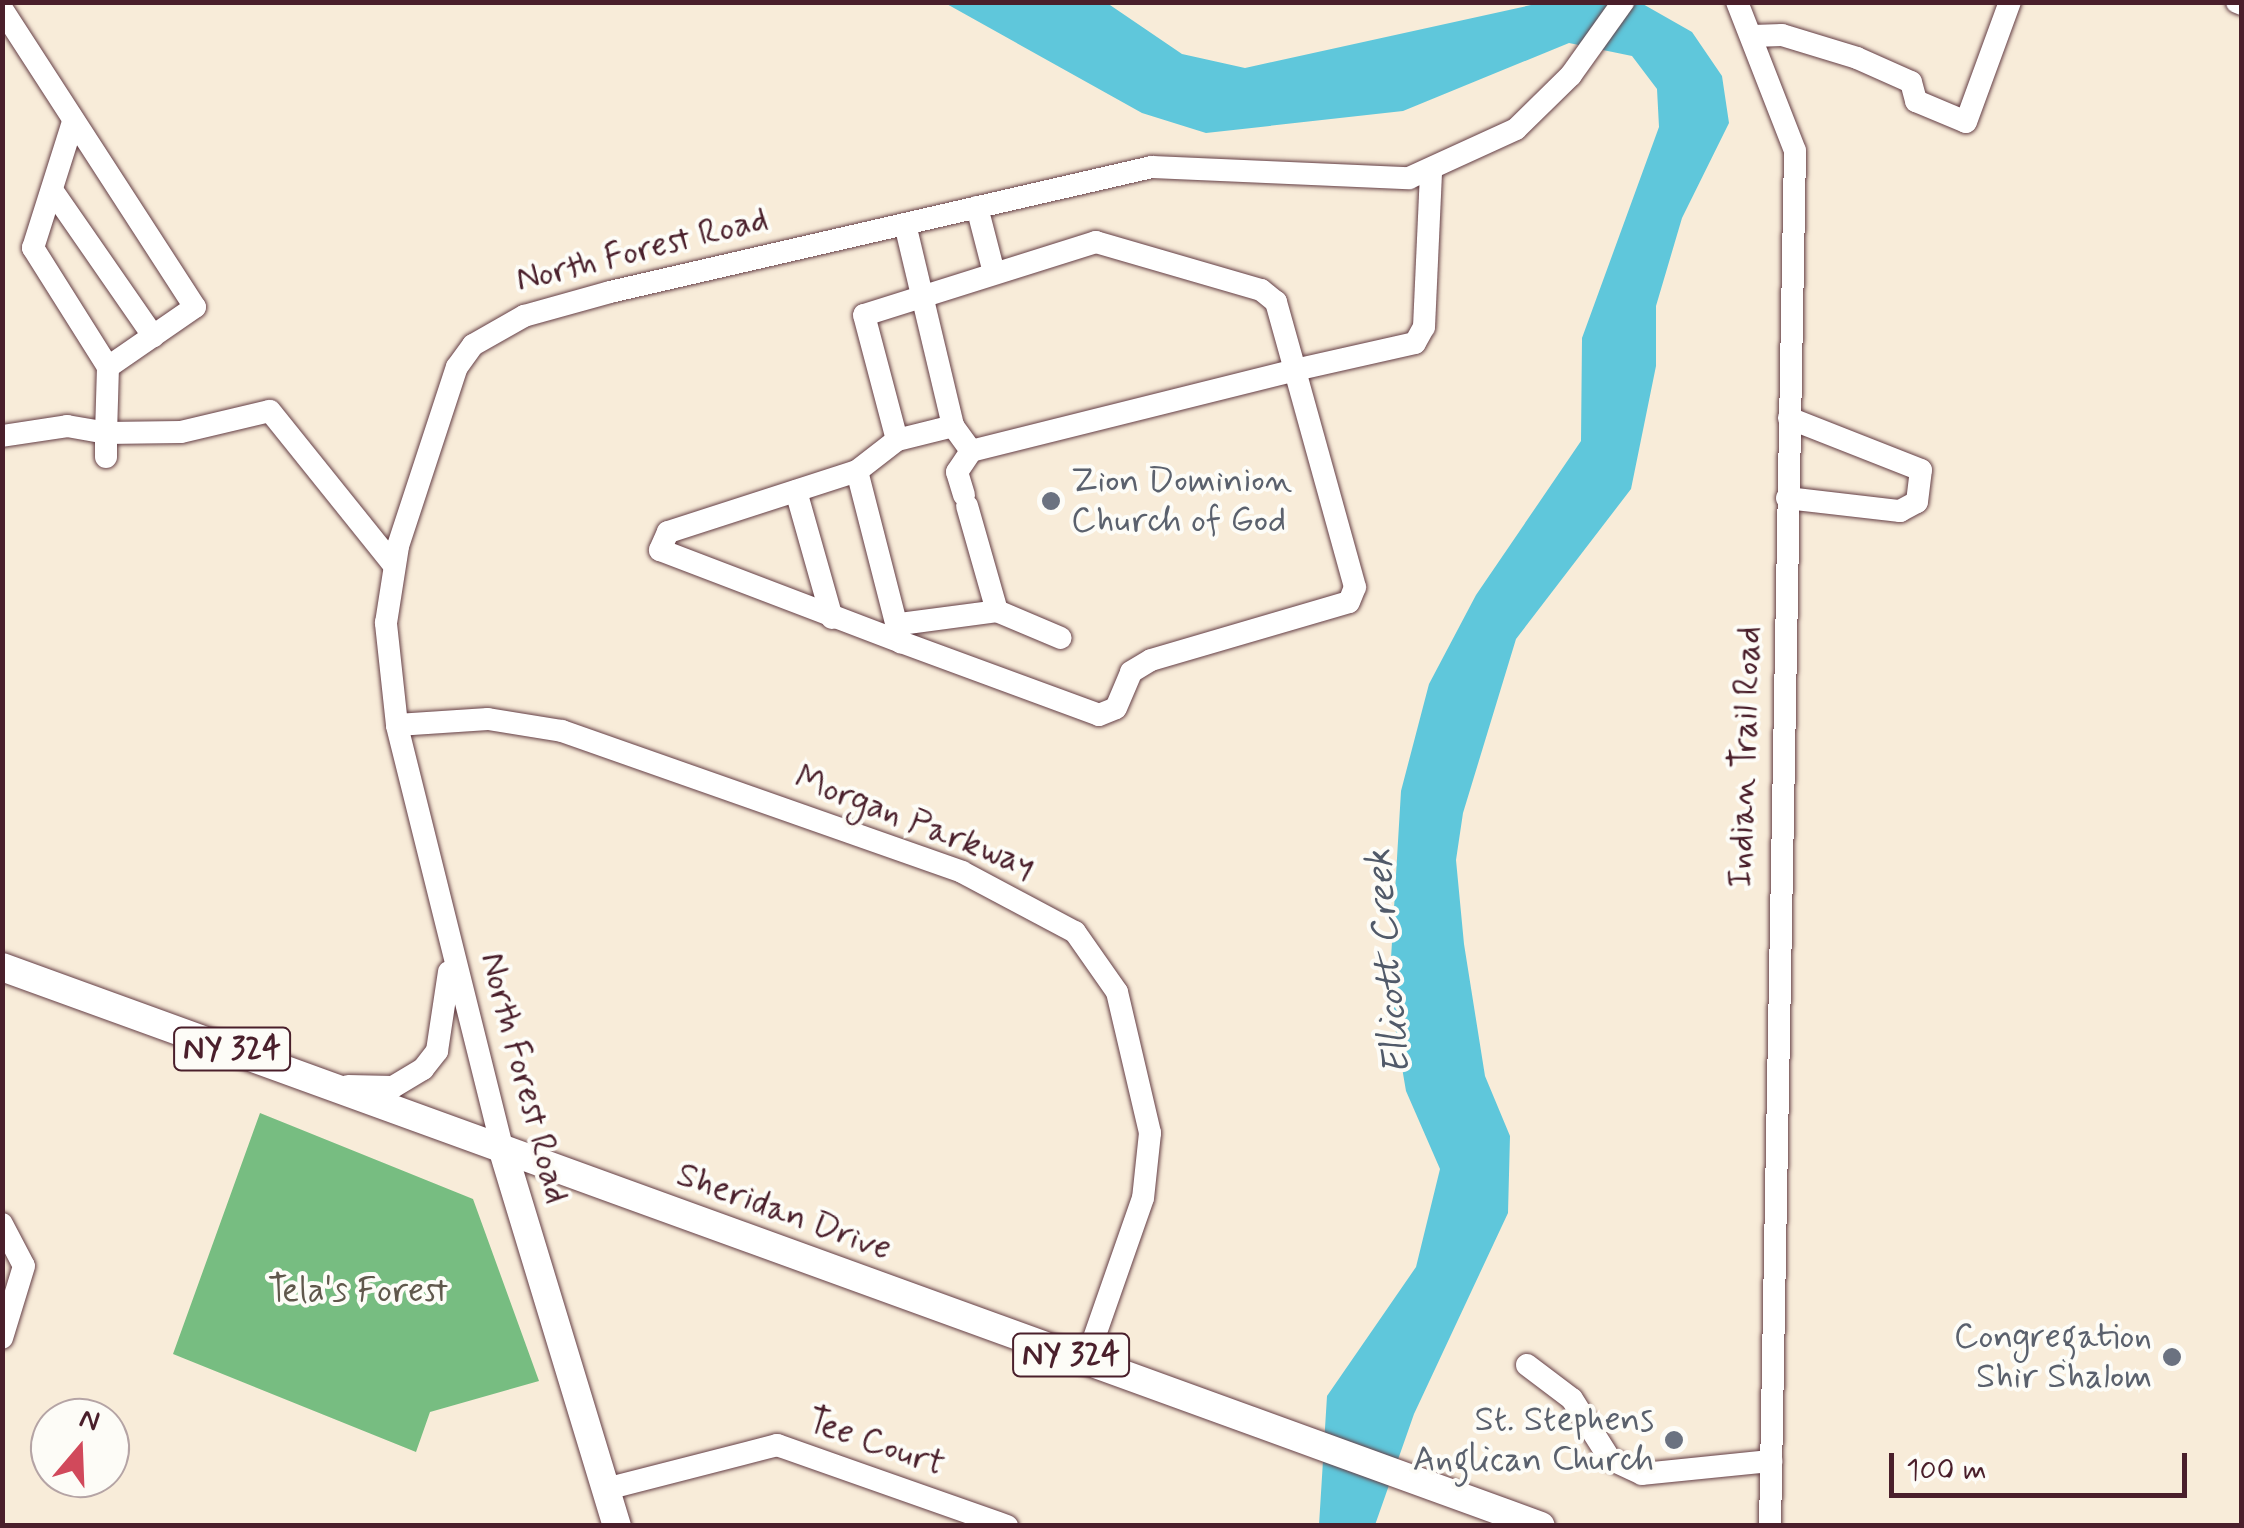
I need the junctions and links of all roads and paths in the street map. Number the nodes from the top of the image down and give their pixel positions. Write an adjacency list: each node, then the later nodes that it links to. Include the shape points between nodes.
1 (1623, 2): 7 (street, North Forest Road, via 1571,75 1516,128)
2 (1736, 2): 5 (street, Indian Trail Road)
3 (2010, 2): 5 (street, via 1966,122 1916,101 1912,82 1874,65 1782,35)
4 (2, 9): 6 (street)
5 (1752, 36): 16 (street, Indian Trail Road, via 1795,150)
6 (73, 122): 8 (street); 13 (street, via 195,307)
7 (1432, 170): 9 (street, North Forest Road, via 1409,178 1152,168); 15 (street, via 1425,312 1415,343)
8 (52, 190): 13 (street); 14 (street, via 33,248)
9 (977, 207): 10 (street, North Forest Road); 11 (street)
10 (905, 224): 12 (street); 25 (street, North Forest Road, via 498,326 457,367)
11 (993, 269): 12 (street); 15 (street, via 1096,242 1238,282 1276,302)
12 (923, 290): 17 (street); 19 (street, via 864,315)
13 (153, 336): 14 (street)
14 (108, 367): 20 (street)
15 (1295, 370): 21 (street); 28 (street, via 1355,588 1350,602 1151,660 1131,672 1116,708 1100,715)
16 (1789, 418): 24 (street, Indian Trail Road); 24 (street, via 1921,470 1917,502 1900,510)
17 (953, 426): 19 (street); 21 (street)
18 (2, 436): 20 (street, via 66,426)
19 (896, 440): 22 (street)
20 (106, 445): 25 (street, via 270,411)
21 (971, 451): 26 (street, via 958,472)
22 (857, 472): 23 (street); 28 (street)
23 (796, 491): 27 (street); 27 (street, via 668,532 660,550)
24 (1786, 498): 39 (street, Indian Trail Road)
25 (393, 564): 30 (street, North Forest Road, via 385,599)
26 (997, 611): 28 (street); 29 (street)
27 (832, 618): 28 (street)
28 (900, 633)
29 (1061, 638)
30 (398, 725): 31 (street, North Forest Road); 37 (street, Morgan Parkway, via 488,719 562,732 962,872 1074,932 1117,992 1150,1133 1143,1198)
31 (450, 954): 33 (street, via 441,1033 424,1069 376,1089); 34 (street, North Forest Road)
32 (2, 967): 33 (main road, Sheridan Drive / NY 324)
33 (318, 1082): 34 (main road, Sheridan Drive / NY 324)
34 (503, 1151): 37 (main road, Sheridan Drive / NY 324); 40 (main road, North Forest Road)
35 (2, 1224): 36 (street, via 24,1266)
36 (2, 1338)
37 (1086, 1361): 43 (main road, Sheridan Drive / NY 324)
38 (1528, 1364): 39 (street, via 1572,1398 1610,1459 1642,1474)
39 (1771, 1460): 44 (street, Indian Trail Road)
40 (606, 1489): 41 (main road, North Forest Road); 42 (street, Tee Court, via 777,1445)
41 (617, 1526)
42 (1007, 1526)
43 (1541, 1526)
44 (1770, 1526)

